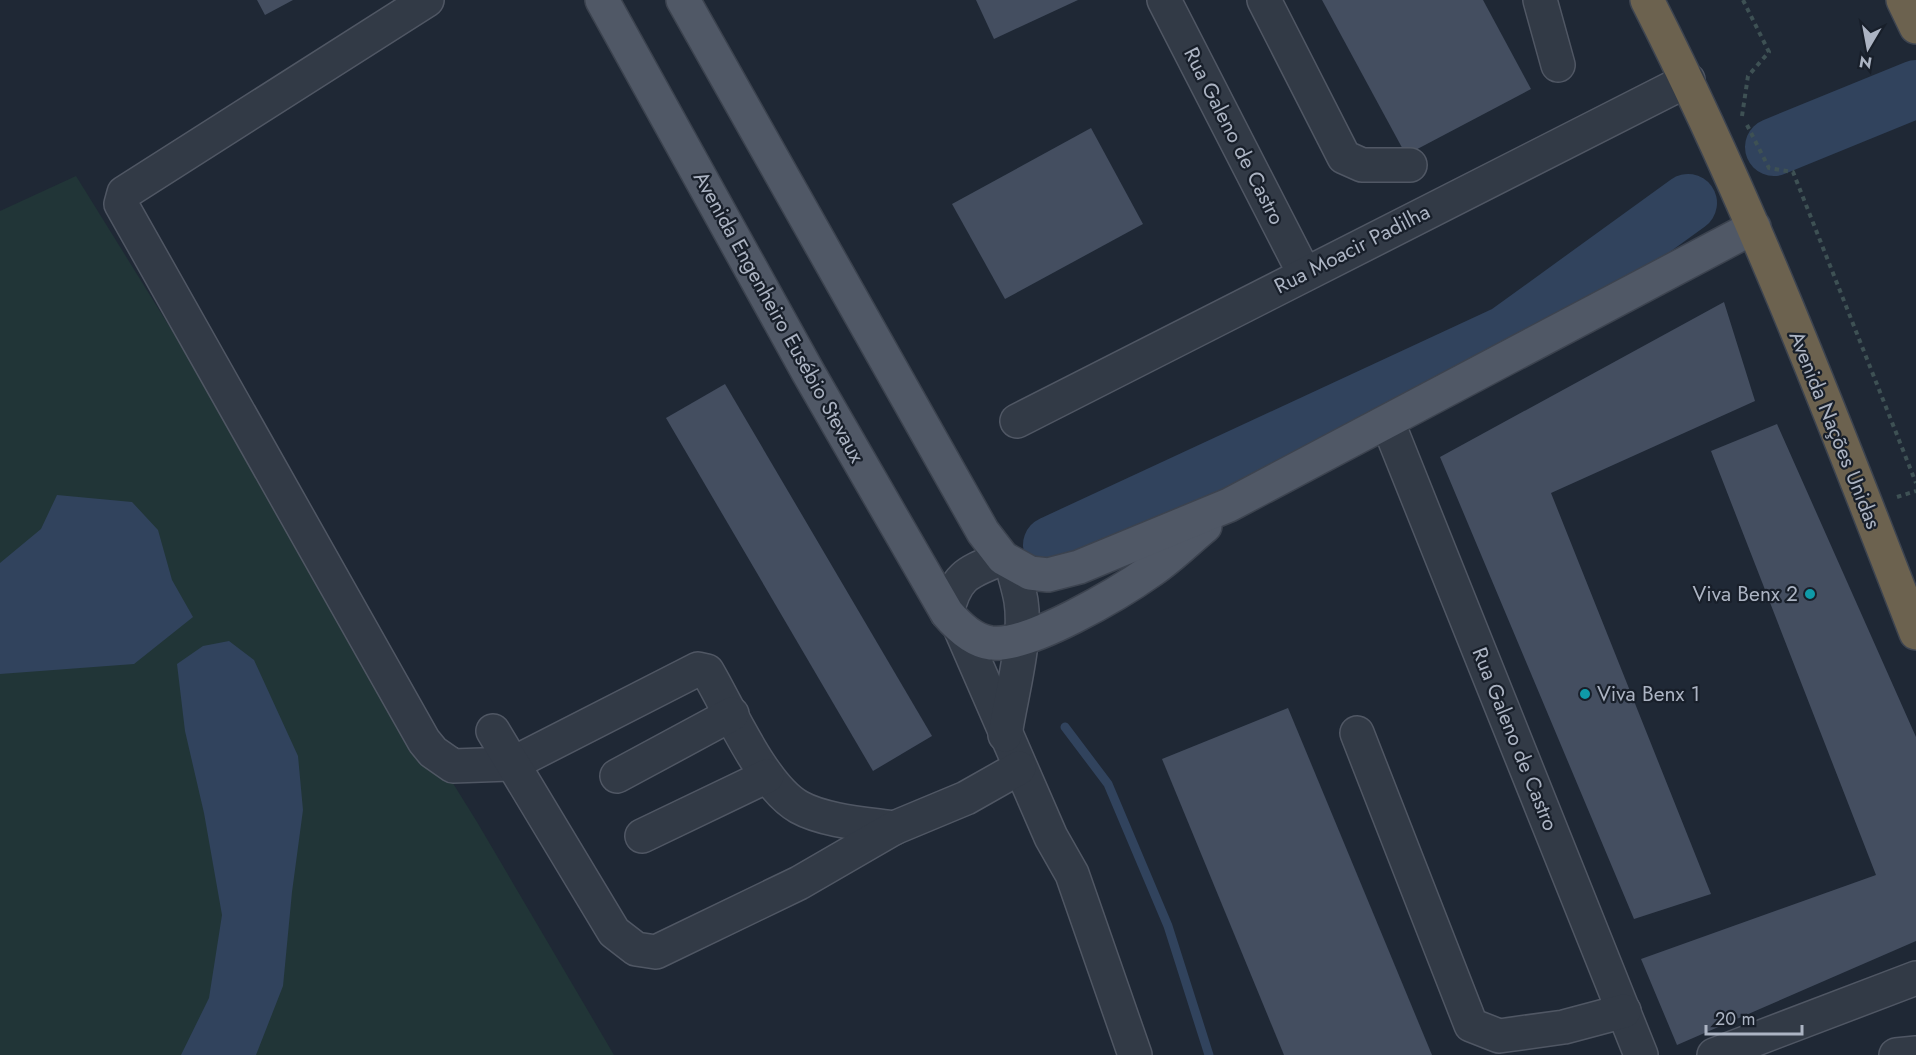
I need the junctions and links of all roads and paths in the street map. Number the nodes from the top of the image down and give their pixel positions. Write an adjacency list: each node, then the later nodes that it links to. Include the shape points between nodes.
1 (427, 0): 26 (street, via 124,193 121,204 424,741 453,766)
2 (602, 0): 20 (main road, Avenida Engenheiro Eusébio Stevaux, via 808,372)
3 (683, 0): 18 (main road, via 983,532)
4 (1164, 0): 13 (street, Rua Galeno de Castro)
5 (1264, 0): 11 (street, via 1344,157 1362,165)
6 (1540, 0): 9 (street)
7 (1647, 0): 10 (highway, Avenida Nações Unidas)
8 (1743, 0): 16 (path, via 1769,52 1748,76 1740,113 1769,168 1793,172)
9 (1558, 65)
10 (1688, 80): 12 (highway, Avenida Nações Unidas); 13 (street, Rua Moacir Padilha)
11 (1410, 165)
12 (1754, 227): 15 (main road); 19 (highway, Avenida Nações Unidas)
13 (1304, 273): 14 (street, Rua Moacir Padilha)
14 (1017, 421)
15 (1388, 423): 17 (main road); 33 (street, Rua Galeno de Castro)
16 (1916, 483)
17 (1230, 505): 18 (main road, via 1079,567 1048,575 1030,573); 21 (main road, via 1152,570 1090,608)
18 (1007, 562): 20 (street, via 972,570 962,578 952,591); 21 (street, via 1021,602)
19 (1913, 617)
20 (954, 621): 21 (main road, via 991,643); 25 (street, Avenida Engenheiro Eusébio Stevaux)
21 (1020, 639): 25 (street)
22 (732, 714): 26 (street, via 707,671 698,669); 28 (street); 29 (street)
23 (493, 731): 26 (street)
24 (1357, 733): 33 (street, via 1471,1025 1499,1036 1564,1027)
25 (1005, 735): 27 (street, Avenida Engenheiro Eusébio Stevaux)
26 (512, 764): 30 (street, via 614,932 636,948 656,952 799,883)
27 (1019, 768): 30 (street, via 966,798); 35 (street, Avenida Engenheiro Eusébio Stevaux, via 1072,874)
28 (617, 776)
29 (766, 776): 30 (street, via 799,807 834,818); 31 (street)
30 (894, 828)
31 (642, 836)
32 (1916, 978): 37 (street)
33 (1624, 1011): 36 (street, Rua Galeno de Castro)
34 (1916, 1053): 38 (street)
35 (1135, 1055)
36 (1641, 1055)
37 (1714, 1055)
38 (1896, 1055)

